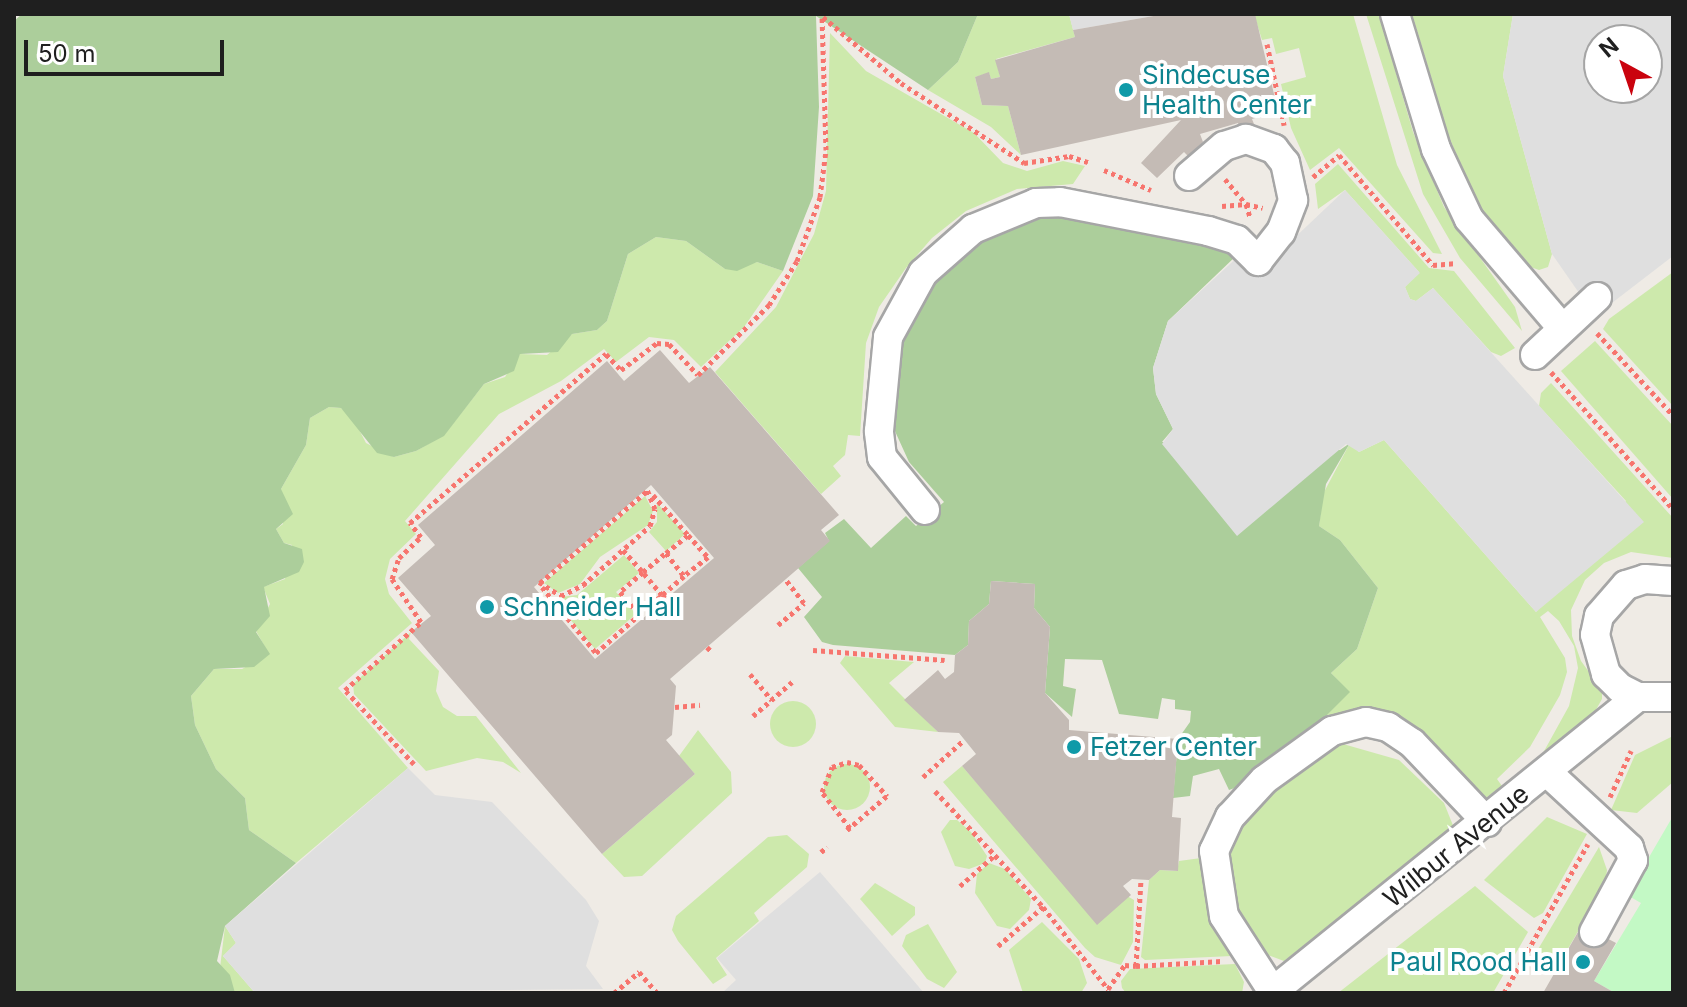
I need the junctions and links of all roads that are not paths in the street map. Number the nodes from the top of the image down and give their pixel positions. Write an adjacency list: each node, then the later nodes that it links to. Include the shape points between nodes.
1 (1395, 14): 4 (street, via 1449,183 1490,249)
2 (1189, 176): 6 (street, via 1224,146 1246,139 1274,149 1285,163 1293,200 1281,232 1258,261 1237,240 1077,202 1036,203 973,229 939,256 909,292 888,337 882,368 882,457)
3 (1597, 297): 4 (street)
4 (1562, 328): 5 (street)
5 (1543, 363)
6 (925, 510)
7 (1673, 581): 8 (street, via 1645,579 1626,585 1599,616 1595,635 1601,665 1620,688)
8 (1638, 697): 9 (street); 10 (street, Wilbur Avenue)
9 (1673, 697)
10 (1547, 772): 11 (street, Wilbur Avenue); 12 (street, via 1629,848 1633,860)
11 (1487, 822): 13 (street, Wilbur Avenue); 13 (street, via 1412,743 1388,727 1366,722 1332,731 1264,780 1230,817 1214,851 1224,916)
12 (1594, 932)
13 (1272, 992)

